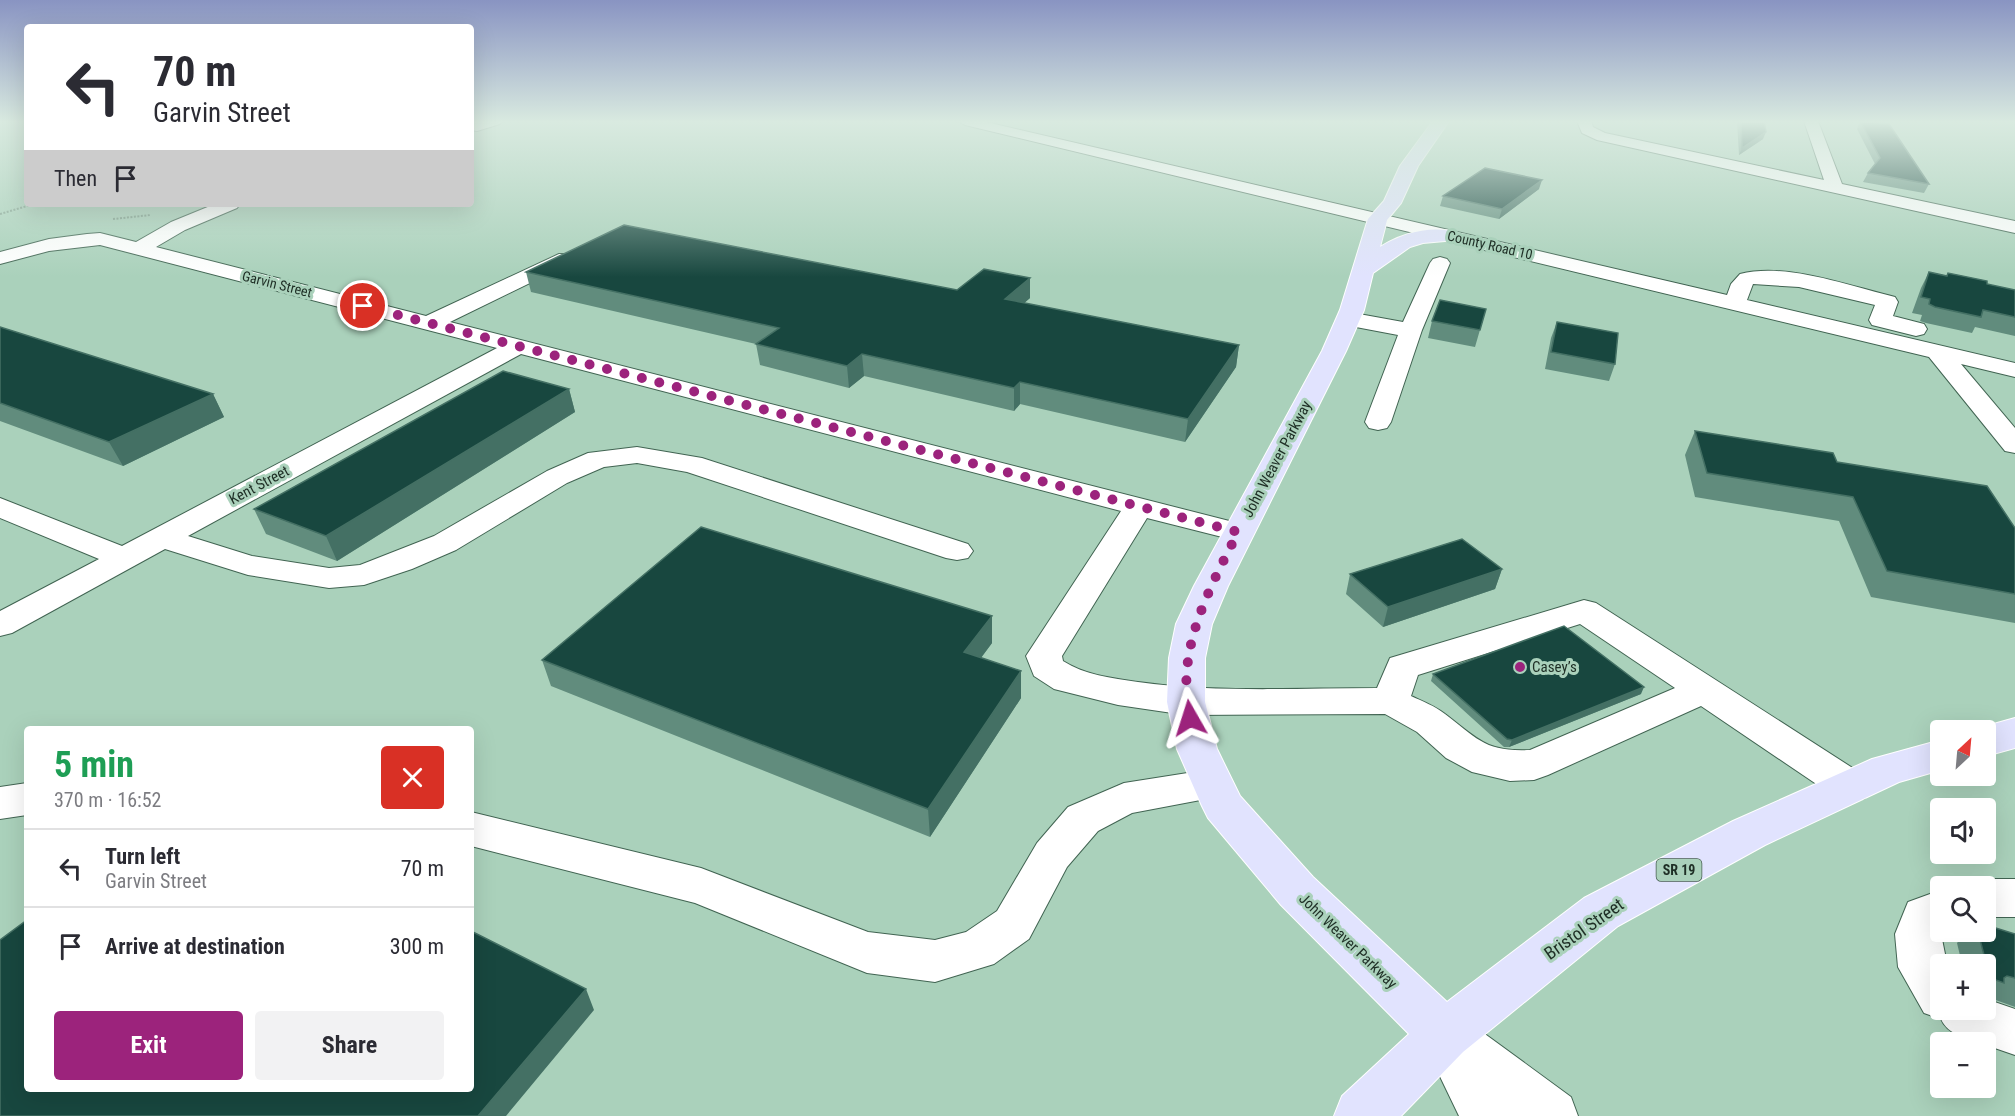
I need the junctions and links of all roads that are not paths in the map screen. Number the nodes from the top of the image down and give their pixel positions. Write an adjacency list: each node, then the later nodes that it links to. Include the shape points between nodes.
1 (1207, 173): 7 (street, County Road 10)
2 (1406, 173): 7 (main road, John Weaver Parkway, via 1392,203)
3 (1767, 173): 5 (street)
4 (1829, 173): 5 (street)
5 (1835, 188): 8 (street)
6 (224, 207): 10 (street)
7 (1374, 209): 9 (street, County Road 10); 14 (main road, John Weaver Parkway)
8 (2015, 227)
9 (1449, 236): 14 (main road, via 1407,239); 15 (street, County Road 10)
10 (128, 246): 12 (street, Garvin Street, via 100,239 76,240); 17 (street, Garvin Street)
11 (589, 248): 17 (street)
12 (0, 258)
13 (1440, 263): 18 (street)
14 (1364, 270): 16 (main road, John Weaver Parkway)
15 (1735, 304): 20 (street, County Road 10); 20 (street, via 1746,278 1788,280 1832,289 1887,302 1880,320 1922,330)
16 (1348, 319): 18 (street); 26 (main road, John Weaver Parkway)
17 (430, 323): 19 (street, Garvin Street)
18 (1410, 330): 22 (street)
19 (519, 346): 24 (street, Garvin Street); 27 (street, Kent Street)
20 (1927, 349): 21 (street, County Road 10); 23 (street)
21 (2015, 370)
22 (1378, 422)
23 (2015, 445)
24 (1139, 506): 26 (street, Garvin Street); 33 (street, via 1044,656 1047,667 1067,680)
25 (0, 507): 29 (street)
26 (1238, 532): 33 (main road, John Weaver Parkway, via 1194,624 1187,658)
27 (162, 538): 28 (street, via 248,565 329,578 364,575 445,543 557,477 598,459 637,454 692,464); 29 (street, Kent Street)
28 (957, 551)
29 (124, 558): 30 (street, Kent Street)
30 (2, 622)
31 (1704, 690): 32 (street, via 1534,765 1510,766 1486,762 1460,748 1430,722); 32 (street, via 1584,610 1403,667); 38 (street)
32 (1391, 701): 33 (street)
33 (1186, 702): 37 (main road, John Weaver Parkway, via 1197,749)
34 (2015, 733): 35 (main road)
35 (1996, 738)
36 (1930, 758): 38 (main road, Bristol Street / SR 19)
37 (1213, 784): 41 (street, via 1124,799 1083,819 1052,855 1013,925 978,949 935,961 867,952 701,886); 46 (main road, John Weaver Parkway, via 1223,806 1297,891)
38 (1851, 787): 46 (main road, Bristol Street / SR 19, via 1749,833 1601,912)
39 (24, 800): 40 (street)
40 (0, 803)
41 (474, 831)
42 (1930, 914): 43 (street, via 1924,916 1918,934 1922,968)
43 (1930, 980)
44 (1979, 1020): 45 (street)
45 (2015, 1032)
46 (1445, 1035): 47 (main road, Bristol Street / SR 19); 48 (street); 49 (street)
47 (1362, 1116)
48 (1487, 1116)
49 (1552, 1116)

